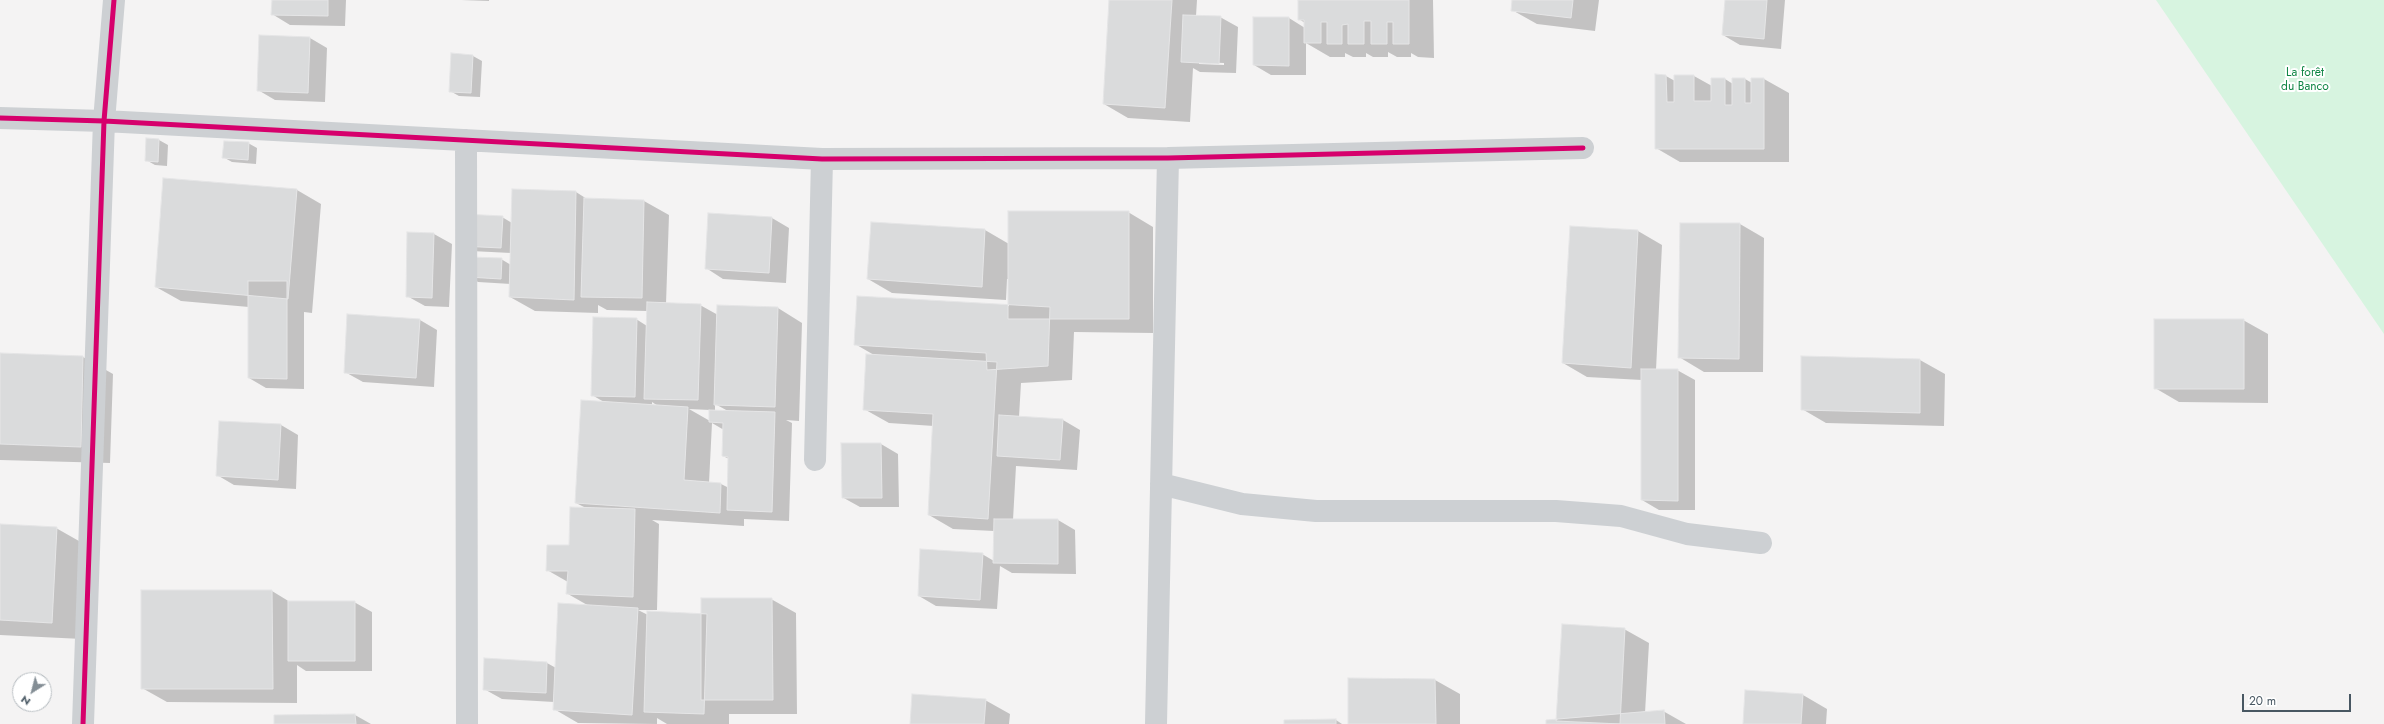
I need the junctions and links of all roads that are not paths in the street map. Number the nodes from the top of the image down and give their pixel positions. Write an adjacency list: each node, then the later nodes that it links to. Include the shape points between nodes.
1 (114, 0): 3 (street)
2 (0, 118): 3 (street)
3 (104, 121): 4 (street); 11 (street)
4 (466, 140): 7 (street); 12 (street)
5 (1582, 148): 6 (street)
6 (1168, 158): 7 (street); 9 (street)
7 (822, 159): 8 (street)
8 (815, 460)
9 (1161, 484): 10 (street, via 1242,504 1316,511 1556,511 1621,516 1687,534); 13 (street)
10 (1761, 543)
11 (83, 724)
12 (467, 724)
13 (1156, 724)

